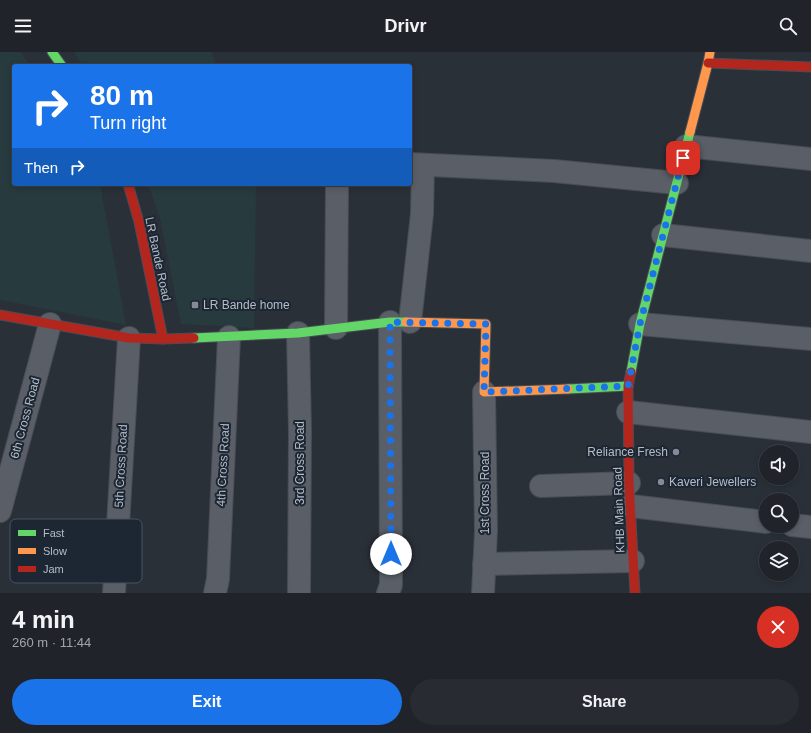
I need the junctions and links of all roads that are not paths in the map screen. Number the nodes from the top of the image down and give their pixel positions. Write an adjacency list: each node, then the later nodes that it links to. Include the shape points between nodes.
1 (52, 52): 4 (street)
2 (710, 52): 3 (street, KHB Main Road)
3 (708, 63): 5 (street); 6 (street, KHB Main Road)
4 (61, 64)
5 (811, 67)
6 (686, 146): 7 (street); 9 (street, KHB Main Road)
7 (811, 159)
8 (417, 164): 9 (street, via 554,171); 15 (street, via 422,214)
9 (677, 182): 12 (street, KHB Main Road)
10 (129, 186): 22 (street, LR Bande Road, via 139,222)
11 (337, 186): 18 (street)
12 (663, 235): 13 (street); 17 (street, KHB Main Road)
13 (811, 251)
14 (0, 315): 16 (street)
15 (400, 322): 18 (street); 25 (street, via 486,324); 42 (street, via 392,585)
16 (50, 324): 21 (street); 31 (street, 6th Cross Road)
17 (640, 324): 23 (street); 24 (street, KHB Main Road)
18 (336, 328): 19 (street)
19 (298, 332): 20 (street); 41 (street, 3rd Cross Road)
20 (229, 337): 22 (street); 40 (street, 4th Cross Road, via 218,579)
21 (129, 338): 22 (street); 32 (street, 5th Cross Road)
22 (162, 339)
23 (811, 339)
24 (628, 386): 25 (street); 26 (street, KHB Main Road)
25 (484, 392): 37 (street, 1st Cross Road)
26 (628, 412): 27 (street); 28 (street, KHB Main Road)
27 (811, 432)
28 (630, 482): 29 (street); 30 (street, KHB Main Road)
29 (542, 486)
30 (631, 506): 33 (street); 36 (street, KHB Main Road)
31 (0, 511)
32 (118, 519)
33 (759, 521)
34 (799, 526): 35 (street)
35 (811, 527)
36 (633, 561): 37 (street); 44 (street, KHB Main Road)
37 (484, 564): 43 (street, 1st Cross Road)
38 (115, 583): 39 (street, 5th Cross Road)
39 (114, 593)
40 (215, 593)
41 (299, 593)
42 (388, 593)
43 (483, 593)
44 (635, 593)

